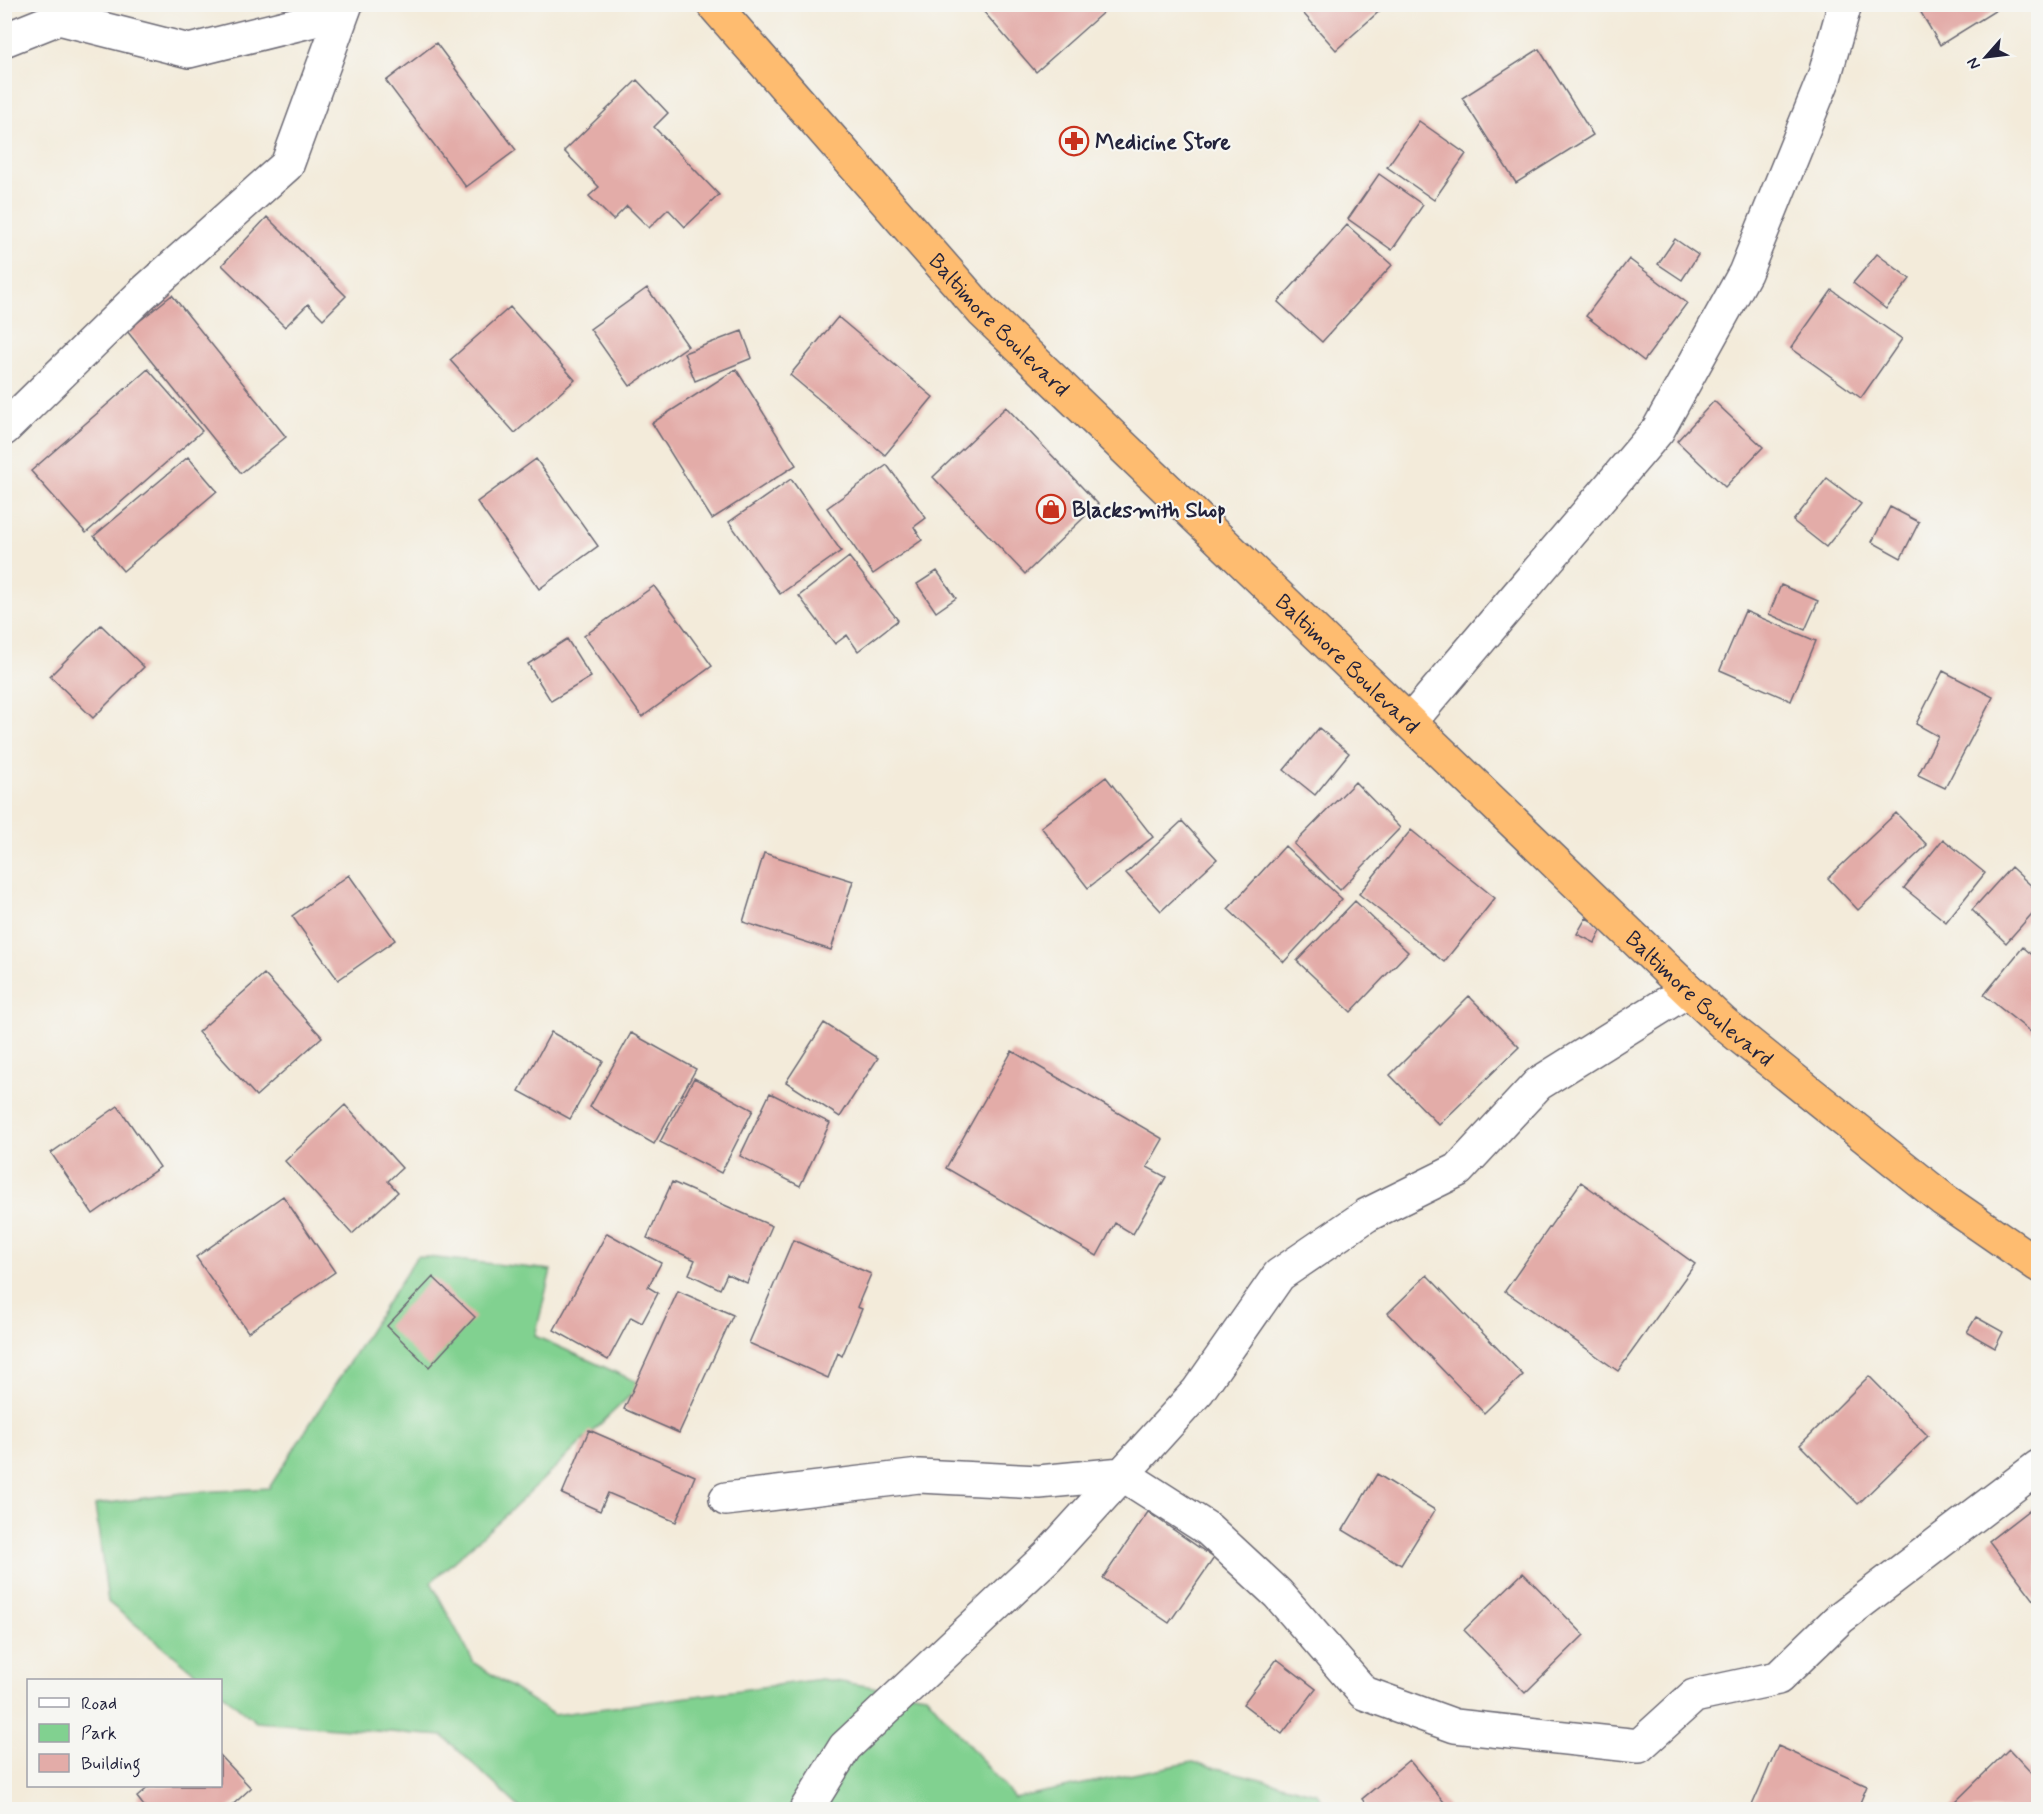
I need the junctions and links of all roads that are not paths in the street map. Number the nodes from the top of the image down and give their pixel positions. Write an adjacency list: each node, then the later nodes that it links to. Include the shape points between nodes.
1 (713, 4): 6 (highway, Baltimore Boulevard, via 982,311)
2 (1845, 4): 6 (street, via 1824,78 1745,273 1658,430)
3 (344, 9): 4 (street, via 189,51 59,18); 5 (street, via 287,165 141,295)
4 (4, 40)
5 (4, 429)
6 (1410, 722): 7 (highway, Baltimore Boulevard)
7 (1688, 990): 8 (highway, Baltimore Boulevard, via 1723,1023 1944,1200); 10 (street, via 1538,1084 1458,1170 1367,1215 1279,1275 1197,1391)
8 (2038, 1265)
9 (2038, 1467): 10 (street, via 1840,1618 1778,1678 1694,1696 1639,1746 1455,1726 1364,1693 1278,1594 1208,1528)
10 (1122, 1474): 11 (street, via 1039,1482 919,1476); 12 (street, via 1048,1556 845,1747)
11 (726, 1499)
12 (806, 1809)

